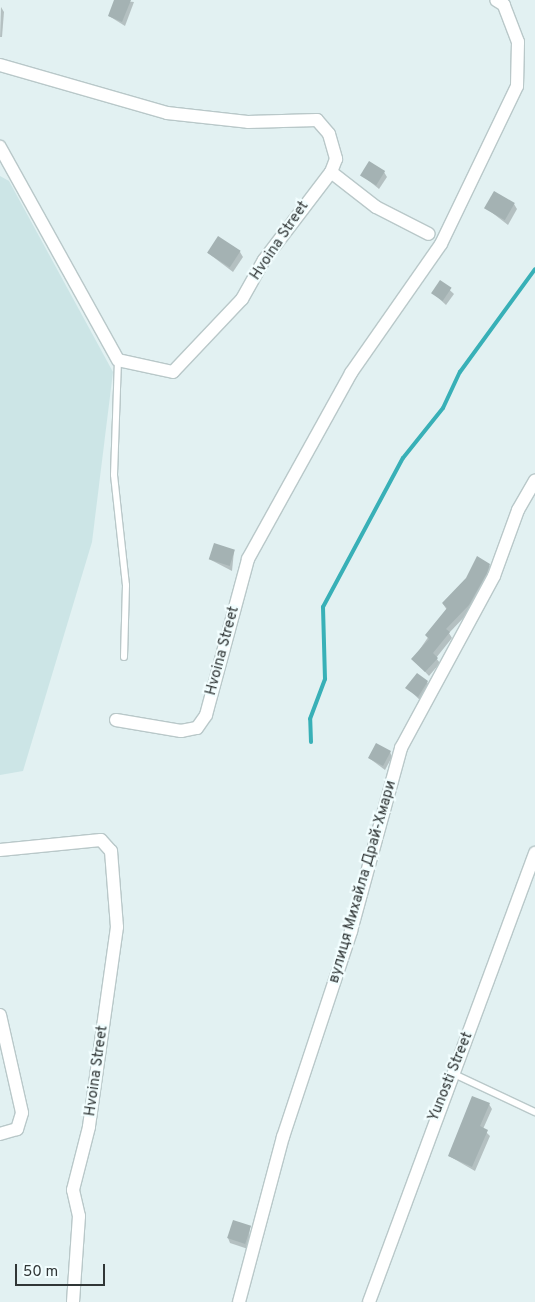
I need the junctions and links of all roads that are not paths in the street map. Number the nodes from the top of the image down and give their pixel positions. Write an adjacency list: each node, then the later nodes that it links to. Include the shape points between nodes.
1 (496, 0): 9 (street, Hvoina Street, via 504,5 517,35 517,86 441,244 351,373 248,560 206,715 197,728 180,731)
2 (0, 65): 4 (street, via 167,114 248,122 317,120 335,146)
3 (0, 147): 6 (street)
4 (331, 172): 5 (street, via 376,207); 6 (street, Hvoina Street, via 294,216 242,299 186,362 173,372)
5 (429, 234)
6 (118, 360): 8 (lane, via 114,475 126,585)
7 (535, 481): 17 (street, вулиця Михайла Драй-Хмари, via 518,510 494,576 401,748 351,931 283,1137)
8 (124, 657)
9 (116, 720)
10 (0, 850): 16 (street, Hvoina Street, via 101,840 111,851 117,927 89,1127 73,1190 79,1216)
11 (535, 852): 13 (street, Yunosti Street, via 488,986)
12 (0, 1015): 15 (street, via 22,1113 16,1129)
13 (451, 1072): 14 (lane); 18 (street, Yunosti Street)
14 (535, 1112)
15 (0, 1134)
16 (73, 1302)
17 (239, 1302)
18 (369, 1302)

